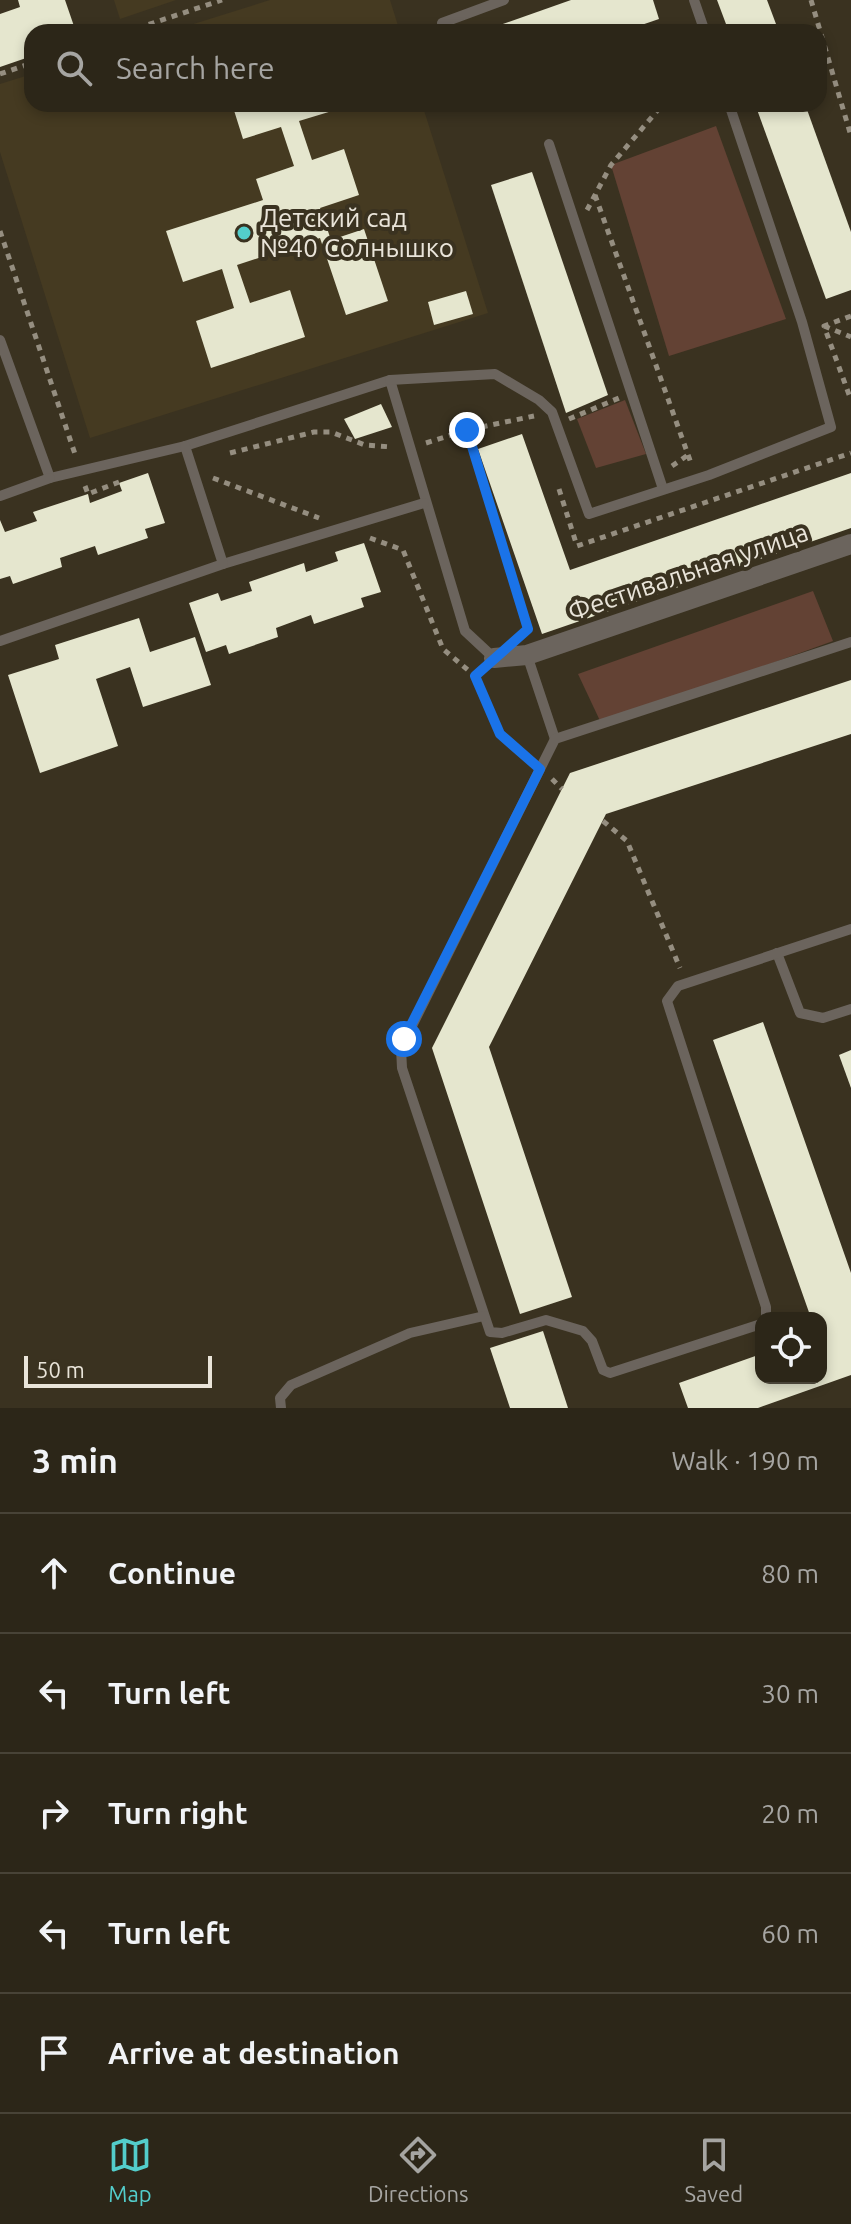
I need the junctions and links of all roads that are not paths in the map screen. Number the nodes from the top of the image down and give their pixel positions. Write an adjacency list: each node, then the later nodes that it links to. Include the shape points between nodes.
1 (504, 0): 3 (lane)
2 (694, 0): 4 (lane)
3 (442, 23)
4 (702, 24)
5 (732, 112): 11 (lane, via 831,427)
6 (549, 144): 11 (lane)
7 (0, 340): 10 (lane)
8 (390, 380): 9 (lane); 11 (lane, via 495,374 539,400 552,412 589,514); 13 (lane)
9 (185, 446): 10 (lane); 15 (lane)
10 (50, 478): 12 (lane)
11 (663, 489)
12 (0, 496)
13 (424, 503): 15 (lane); 19 (lane, via 465,631)
14 (851, 544): 18 (street, Фестивальная улица)
15 (223, 564): 16 (lane)
16 (0, 641)
17 (851, 642): 20 (lane)
18 (527, 655): 19 (street, Фестивальная улица); 20 (lane)
19 (494, 658)
20 (555, 739): 25 (lane, via 401,1048 402,1068)
21 (851, 929): 22 (lane)
22 (777, 953): 23 (lane, via 800,1013 823,1018); 24 (lane, via 686,983 670,992 667,1009)
23 (851, 1009)
24 (766, 1312)
25 (484, 1316): 26 (lane, via 495,1334 546,1320 583,1331 603,1370 610,1373); 27 (lane, via 410,1333 291,1385 280,1398)
26 (755, 1326)
27 (281, 1408)

